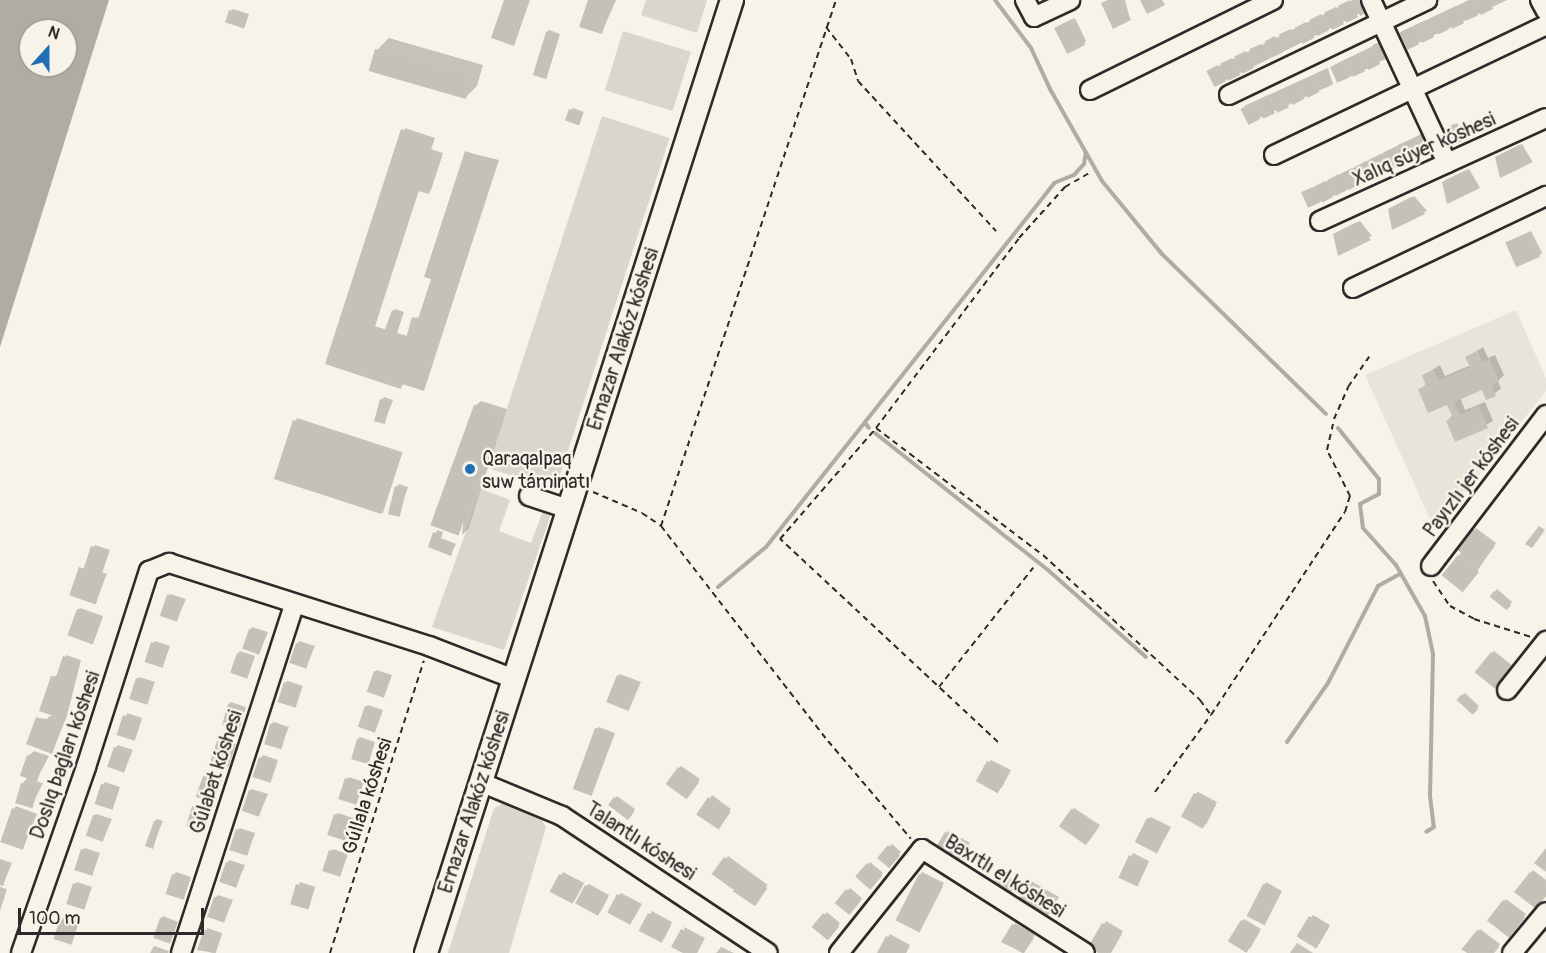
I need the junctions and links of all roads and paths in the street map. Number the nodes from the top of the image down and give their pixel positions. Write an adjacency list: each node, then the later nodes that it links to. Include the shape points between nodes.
1 (732, 0): 27 (main road, Ernazar Alakóz kóshesi)
2 (836, 0): 12 (path)
3 (1025, 0): 4 (street, via 1034,17)
4 (1070, 0)
5 (1273, 0): 14 (street)
6 (1371, 0): 10 (street)
7 (1427, 0): 10 (street)
8 (1540, 0): 9 (street)
9 (1546, 11)
10 (1382, 21): 13 (street); 15 (street)
11 (1546, 25): 13 (street)
12 (826, 27): 22 (path, via 851,59 858,81); 30 (path)
13 (1413, 89): 17 (street); 18 (street)
14 (1090, 90)
15 (1229, 95)
16 (1546, 118): 18 (street, Xalıq súyer kóshesi)
17 (1274, 155)
18 (1447, 163): 21 (street, Xalıq súyer kóshesi)
19 (1091, 172): 26 (path, via 1065,187 1019,238)
20 (1546, 196): 23 (street)
21 (1320, 221)
22 (996, 231)
23 (1353, 288)
24 (1369, 357): 39 (path, via 1348,387 1334,419 1327,450 1350,496 1345,512)
25 (1546, 415): 31 (street, Payızlı jer kóshesi)
26 (876, 428): 37 (path, via 780,539); 39 (path, via 1043,555 1200,700)
27 (576, 486): 29 (main road, Ernazar Alakóz kóshesi); 30 (path, via 642,513)
28 (529, 496): 29 (street)
29 (568, 509): 36 (main road, Ernazar Alakóz kóshesi)
30 (661, 526): 43 (path, via 835,750)
31 (1431, 566): 34 (path, via 1432,581 1450,606 1474,620)
32 (1033, 568): 37 (path)
33 (294, 605): 35 (street); 45 (street, Doslıq baǵları kóshesi, via 170,563 149,571); 46 (street, Gúlabat kóshesi)
34 (1546, 641): 38 (street)
35 (429, 646): 36 (street); 47 (path, Gúllala kóshesi)
36 (514, 679): 41 (main road, Ernazar Alakóz kóshesi)
37 (939, 687): 40 (path)
38 (1507, 690)
39 (1211, 715): 42 (path)
40 (998, 742)
41 (480, 782): 48 (main road, Ernazar Alakóz kóshesi); 49 (street, Talantlı kóshesi, via 562,816)
42 (1155, 792)
43 (922, 849): 50 (street, Baxıtlı el kóshesi); 51 (street, Baxıtlı el kóshesi)
44 (1546, 912): 52 (street)
45 (21, 953)
46 (181, 953)
47 (330, 953)
48 (426, 953)
49 (768, 953)
50 (839, 953)
51 (1085, 953)
52 (1512, 953)

